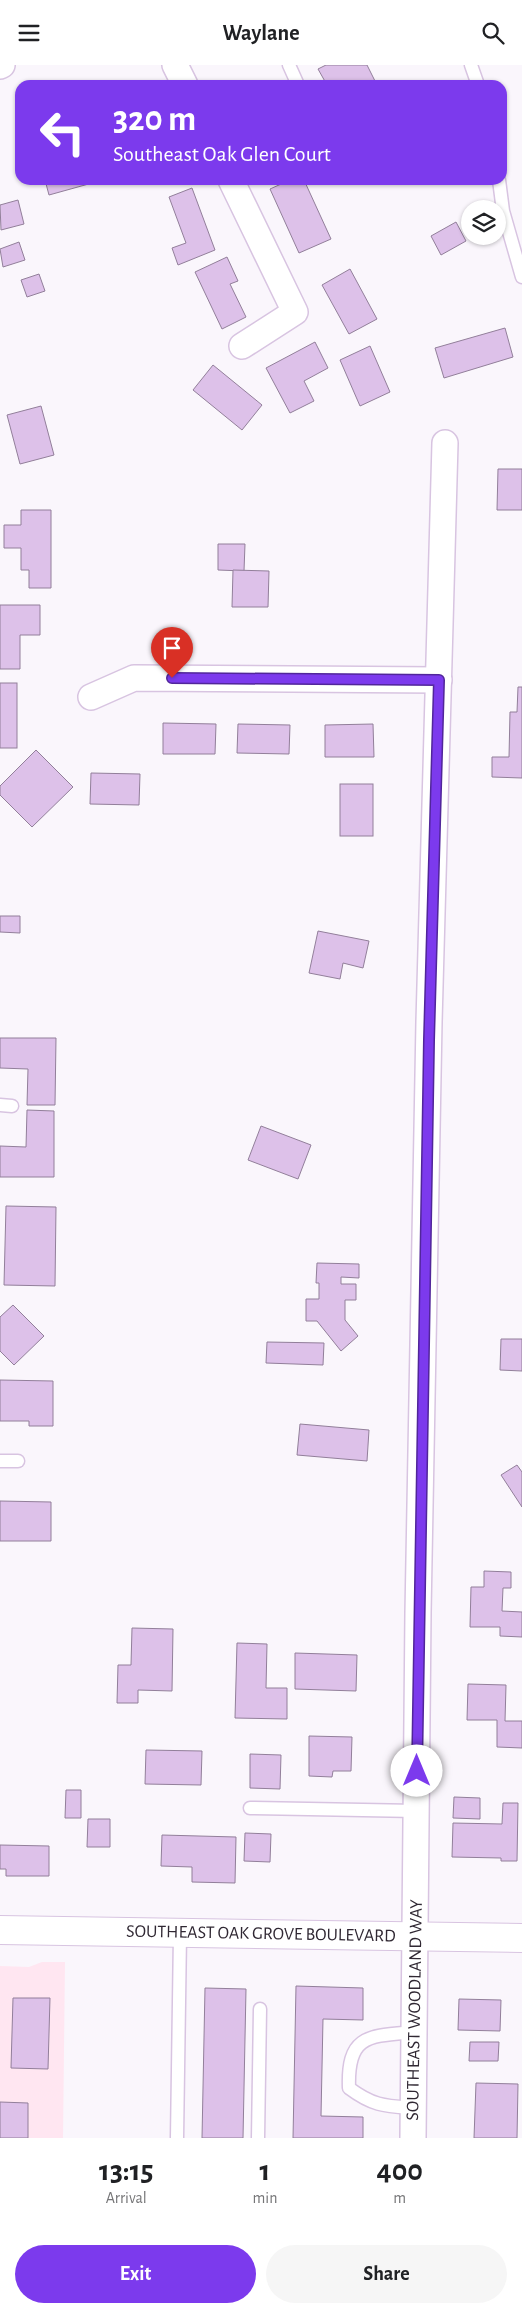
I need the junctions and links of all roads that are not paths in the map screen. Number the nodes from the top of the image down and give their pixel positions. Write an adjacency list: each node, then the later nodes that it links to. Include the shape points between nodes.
1 (175, 65): 4 (street)
2 (289, 65): 5 (lane)
3 (471, 65): 6 (lane)
4 (182, 80)
5 (296, 80)
6 (476, 80)
7 (233, 185): 10 (street, via 296,312)
8 (500, 185): 9 (lane, via 503,211)
9 (522, 277)
10 (242, 346)
11 (445, 443): 12 (street, SOUTHEAST WOODLAND WAY)
12 (439, 680): 13 (street, via 134,678); 17 (street, SOUTHEAST WOODLAND WAY, via 429,1032)
13 (91, 697)
14 (0, 1461): 15 (lane)
15 (18, 1461)
16 (250, 1808): 17 (lane)
17 (417, 1811): 20 (street, SOUTHEAST WOODLAND WAY)
18 (0, 1930): 19 (street, SOUTHEAST OAK GROVE BOULEVARD)
19 (180, 1934): 20 (street, SOUTHEAST OAK GROVE BOULEVARD); 25 (lane)
20 (417, 1936): 21 (street, SOUTHEAST OAK GROVE BOULEVARD); 23 (street, SOUTHEAST WOODLAND WAY)
21 (522, 1938)
22 (260, 2009): 26 (lane)
23 (415, 2031): 24 (street, SOUTHEAST WOODLAND WAY); 24 (lane, via 378,2035 360,2043 352,2054 349,2070 350,2088 365,2101)
24 (413, 2108): 27 (street, SOUTHEAST WOODLAND WAY)
25 (177, 2138)
26 (258, 2138)
27 (413, 2138)

